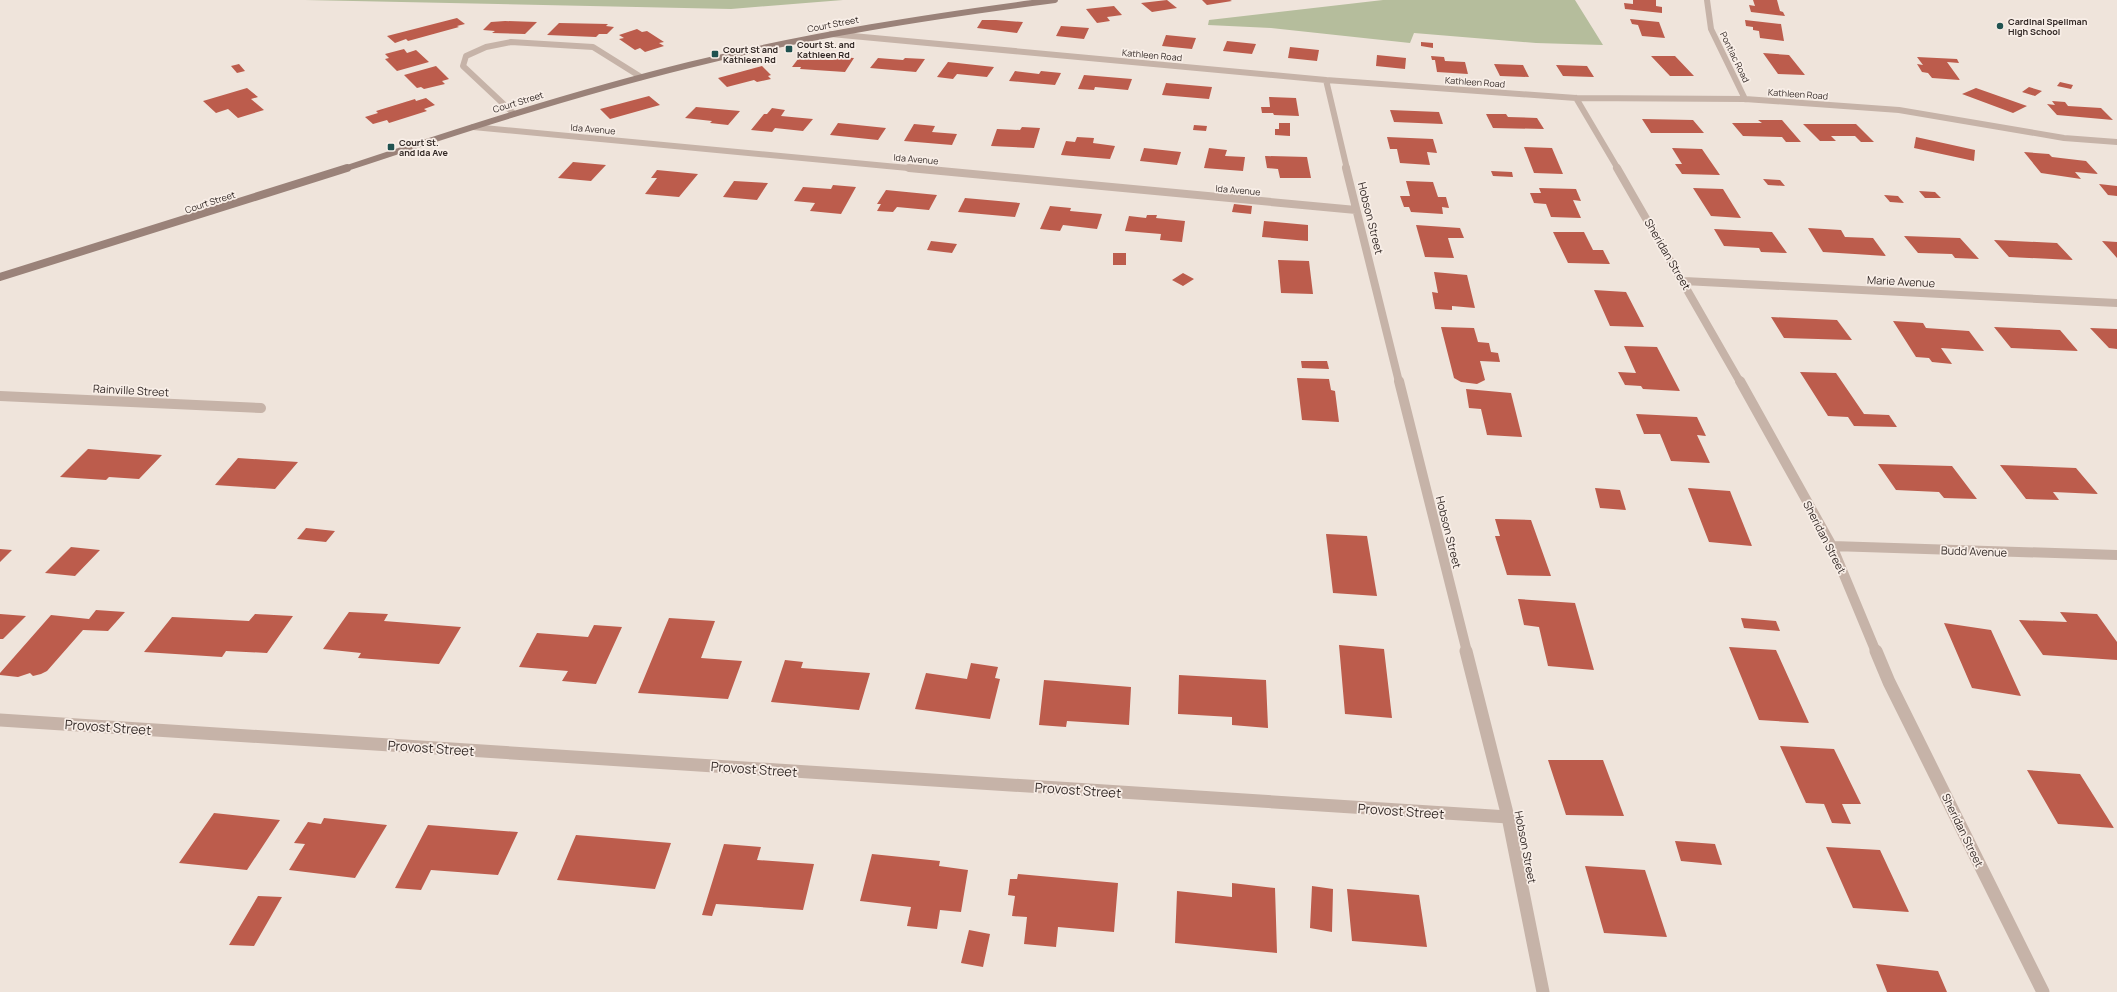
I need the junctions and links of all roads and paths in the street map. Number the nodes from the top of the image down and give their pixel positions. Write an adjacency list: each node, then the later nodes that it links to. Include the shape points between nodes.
1 (1055, 0): 3 (street, Court Street)
2 (1707, 0): 7 (street, Pontiac Road, via 1711,29)
3 (830, 34): 4 (street, Court Street); 5 (street, Kathleen Road)
4 (641, 77): 8 (street, Court Street); 8 (street, via 593,46 511,42 486,47 466,56 463,66)
5 (1326, 80): 6 (street, Kathleen Road); 11 (street, Hobson Street)
6 (1576, 98): 7 (street, Kathleen Road); 13 (street, Sheridan Street)
7 (1745, 99): 10 (street, Kathleen Road, via 1899,110 2064,138)
8 (513, 113): 9 (street, Court Street)
9 (473, 127): 11 (street, Ida Avenue); 12 (street, Court Street, via 108,245)
10 (2117, 142)
11 (1356, 210): 20 (street, Hobson Street)
12 (0, 277)
13 (1684, 281): 14 (street, Marie Avenue); 17 (street, Sheridan Street)
14 (2117, 303)
15 (0, 396): 16 (street, Rainville Street)
16 (261, 408)
17 (1832, 546): 18 (street, Budd Avenue); 22 (street, Sheridan Street, via 1890,682)
18 (2117, 555)
19 (0, 720): 20 (street, Provost Street)
20 (1508, 818): 21 (street, Hobson Street)
21 (1543, 992)
22 (2043, 992)

